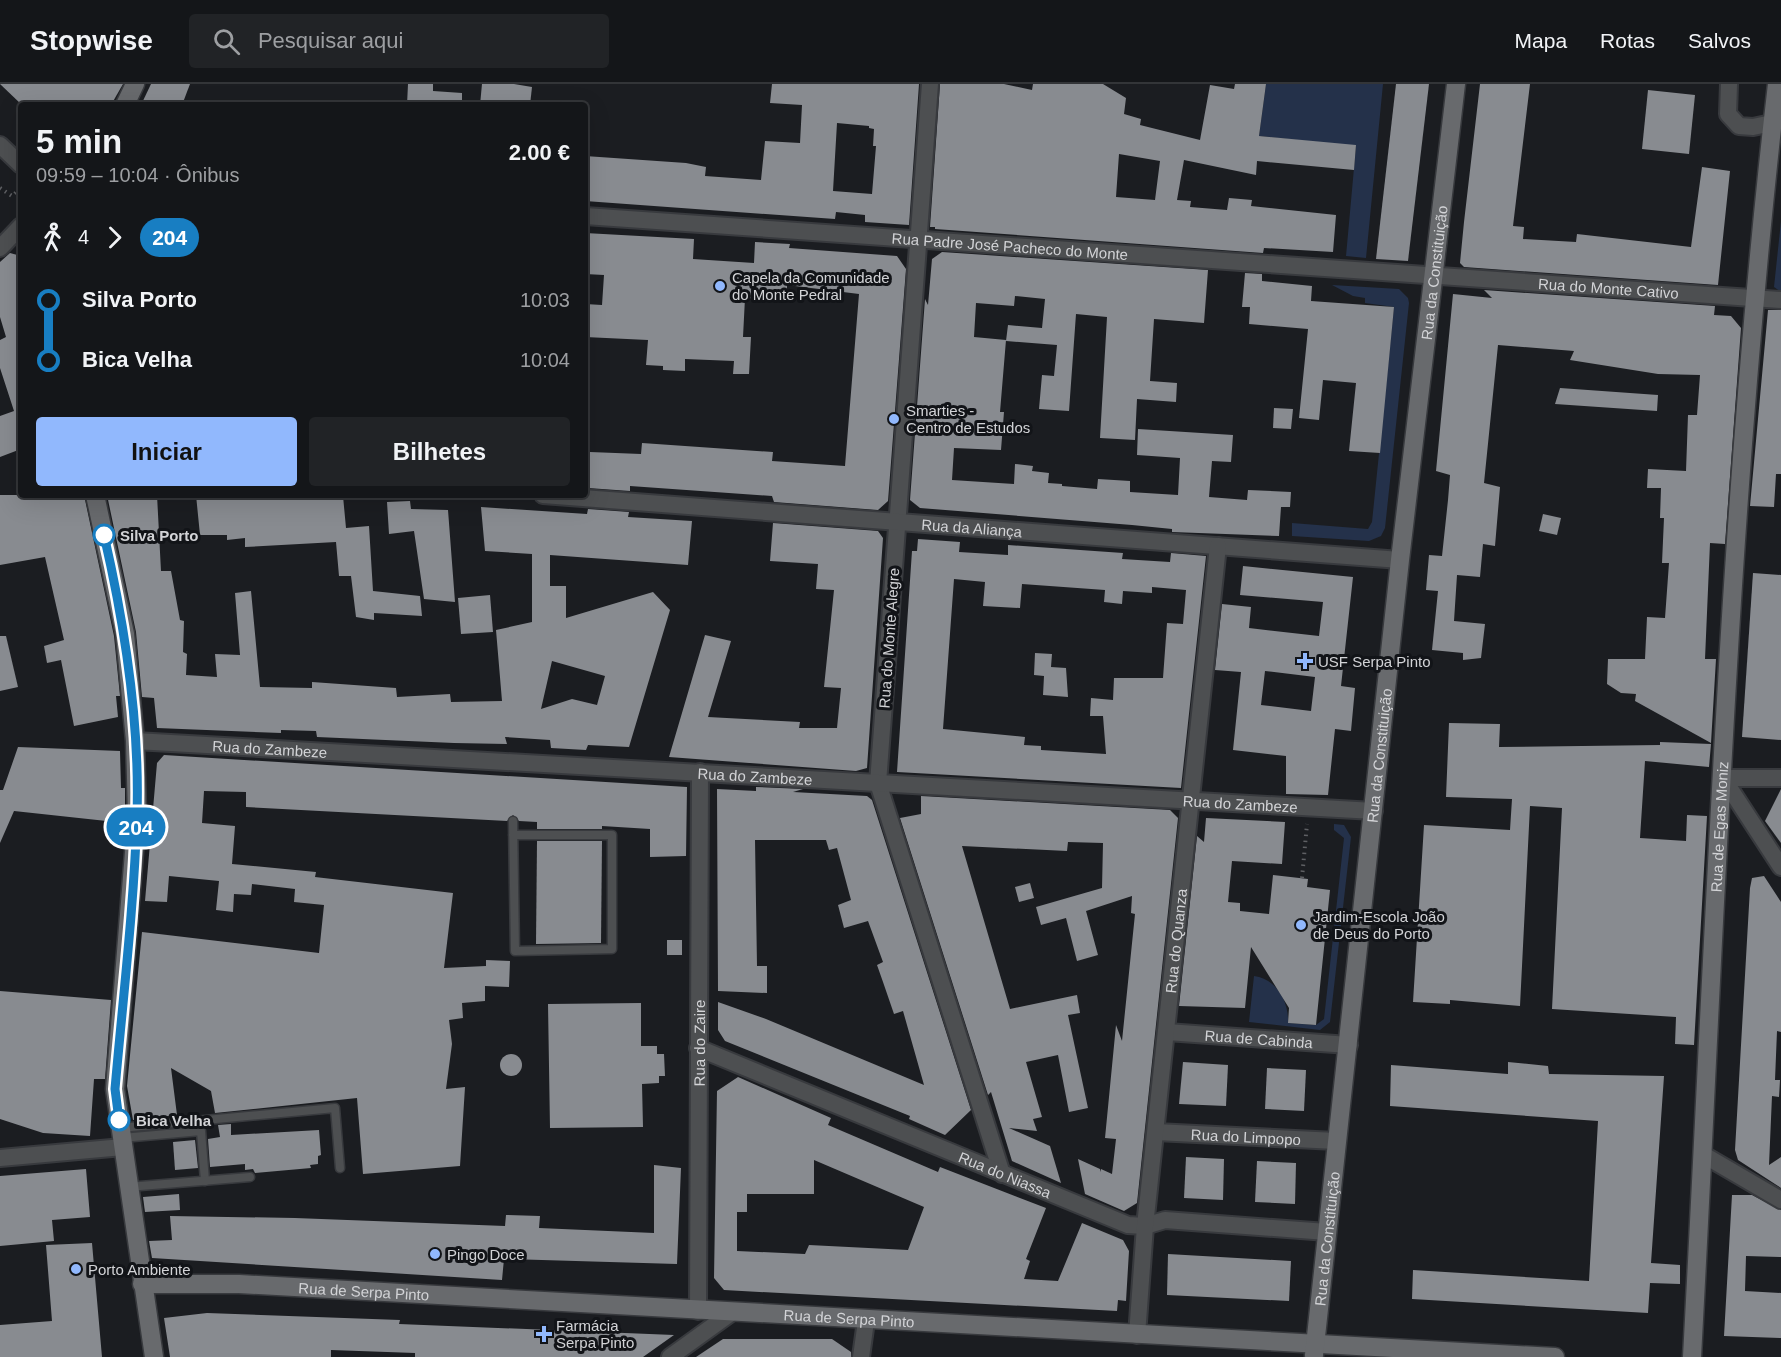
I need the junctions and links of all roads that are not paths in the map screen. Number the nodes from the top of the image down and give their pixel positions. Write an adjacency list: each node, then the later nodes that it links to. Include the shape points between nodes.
1 (135, 84): 6 (main road)
2 (930, 84): 12 (street, Rua do Monte Alegre)
3 (1456, 84): 14 (main road, Rua da Constituição)
4 (1729, 84): 7 (street, via 1727,104 1732,121 1742,127)
5 (1777, 84): 7 (main road, Rua de Egas Moniz)
6 (126, 102)
7 (1777, 122): 15 (main road, Rua de Egas Moniz)
8 (0, 145): 9 (street)
9 (18, 162)
10 (588, 216): 12 (street, Rua Padre José Pacheco do Monte)
11 (18, 228): 13 (street)
12 (920, 238): 14 (street, Rua Padre José Pacheco do Monte); 19 (street, Rua do Monte Alegre)
13 (0, 248)
14 (1435, 274): 15 (street, Rua do Monte Cativo); 21 (main road, Rua da Constituição)
15 (1753, 297): 16 (street, Rua do Monte Cativo); 24 (main road, Rua de Egas Moniz)
16 (1781, 300)
17 (95, 498): 22 (main road, via 125,634)
18 (585, 498): 19 (street, Rua da Aliança)
19 (897, 520): 20 (street, Rua da Aliança); 26 (street, Rua do Monte Alegre)
20 (1218, 546): 21 (street, Rua da Aliança); 27 (street, Rua do Quanza)
21 (1400, 560): 28 (main road, Rua da Constituição)
22 (135, 741): 23 (street, Rua do Zambeze, via 510,769); 36 (main road, via 137,814 115,1089)
23 (700, 772): 26 (street, Rua do Zambeze); 34 (street, Rua do Zaire)
24 (1723, 778): 25 (street); 31 (street); 38 (main road, Rua de Egas Moniz)
25 (1781, 778)
26 (878, 783): 27 (street, Rua do Zambeze); 41 (street, Rua do Monte Alegre)
27 (1192, 802): 28 (street, Rua do Zambeze); 32 (street, Rua do Quanza)
28 (1374, 811): 33 (main road, Rua da Constituição)
29 (513, 821): 30 (lane)
30 (513, 835): 30 (lane, via 515,951 612,949 612,835)
31 (1781, 867)
32 (1167, 1032): 33 (street, Rua de Cabinda); 35 (street, Rua do Quanza)
33 (1349, 1045): 37 (main road, Rua da Constituição)
34 (698, 1048): 41 (street, Rua do Niassa); 49 (street, Rua do Zaire)
35 (1156, 1132): 37 (street, Rua do Limpopo); 46 (street, Rua do Quanza)
36 (122, 1138): 39 (street); 40 (lane, via 335,1108); 43 (lane, via 201,1131); 44 (main road)
37 (1336, 1140): 47 (main road, Rua da Constituição)
38 (1702, 1154): 45 (street); 58 (main road, Rua de Egas Moniz)
39 (0, 1158)
40 (340, 1168)
41 (1002, 1174): 46 (street, Rua do Niassa, via 1128,1226)
42 (250, 1177): 43 (lane)
43 (205, 1181): 44 (lane)
44 (128, 1187): 48 (main road)
45 (1781, 1200)
46 (1145, 1226): 47 (street, Rua do Niassa, via 1166,1220); 52 (street, Rua do Quanza)
47 (1327, 1232): 53 (main road, Rua da Constituição)
48 (142, 1284): 49 (main road, Rua de Serpa Pinto, via 239,1284); 54 (main road)
49 (698, 1311): 50 (main road, Rua de Serpa Pinto)
50 (731, 1313): 51 (main road, Rua de Serpa Pinto); 55 (street)
51 (866, 1321): 52 (main road, Rua de Serpa Pinto); 56 (street)
52 (1137, 1335): 53 (main road, Rua de Serpa Pinto)
53 (1314, 1351): 57 (main road, Rua de Serpa Pinto)
54 (154, 1357)
55 (670, 1357)
56 (861, 1357)
57 (1555, 1357)
58 (1692, 1357)

